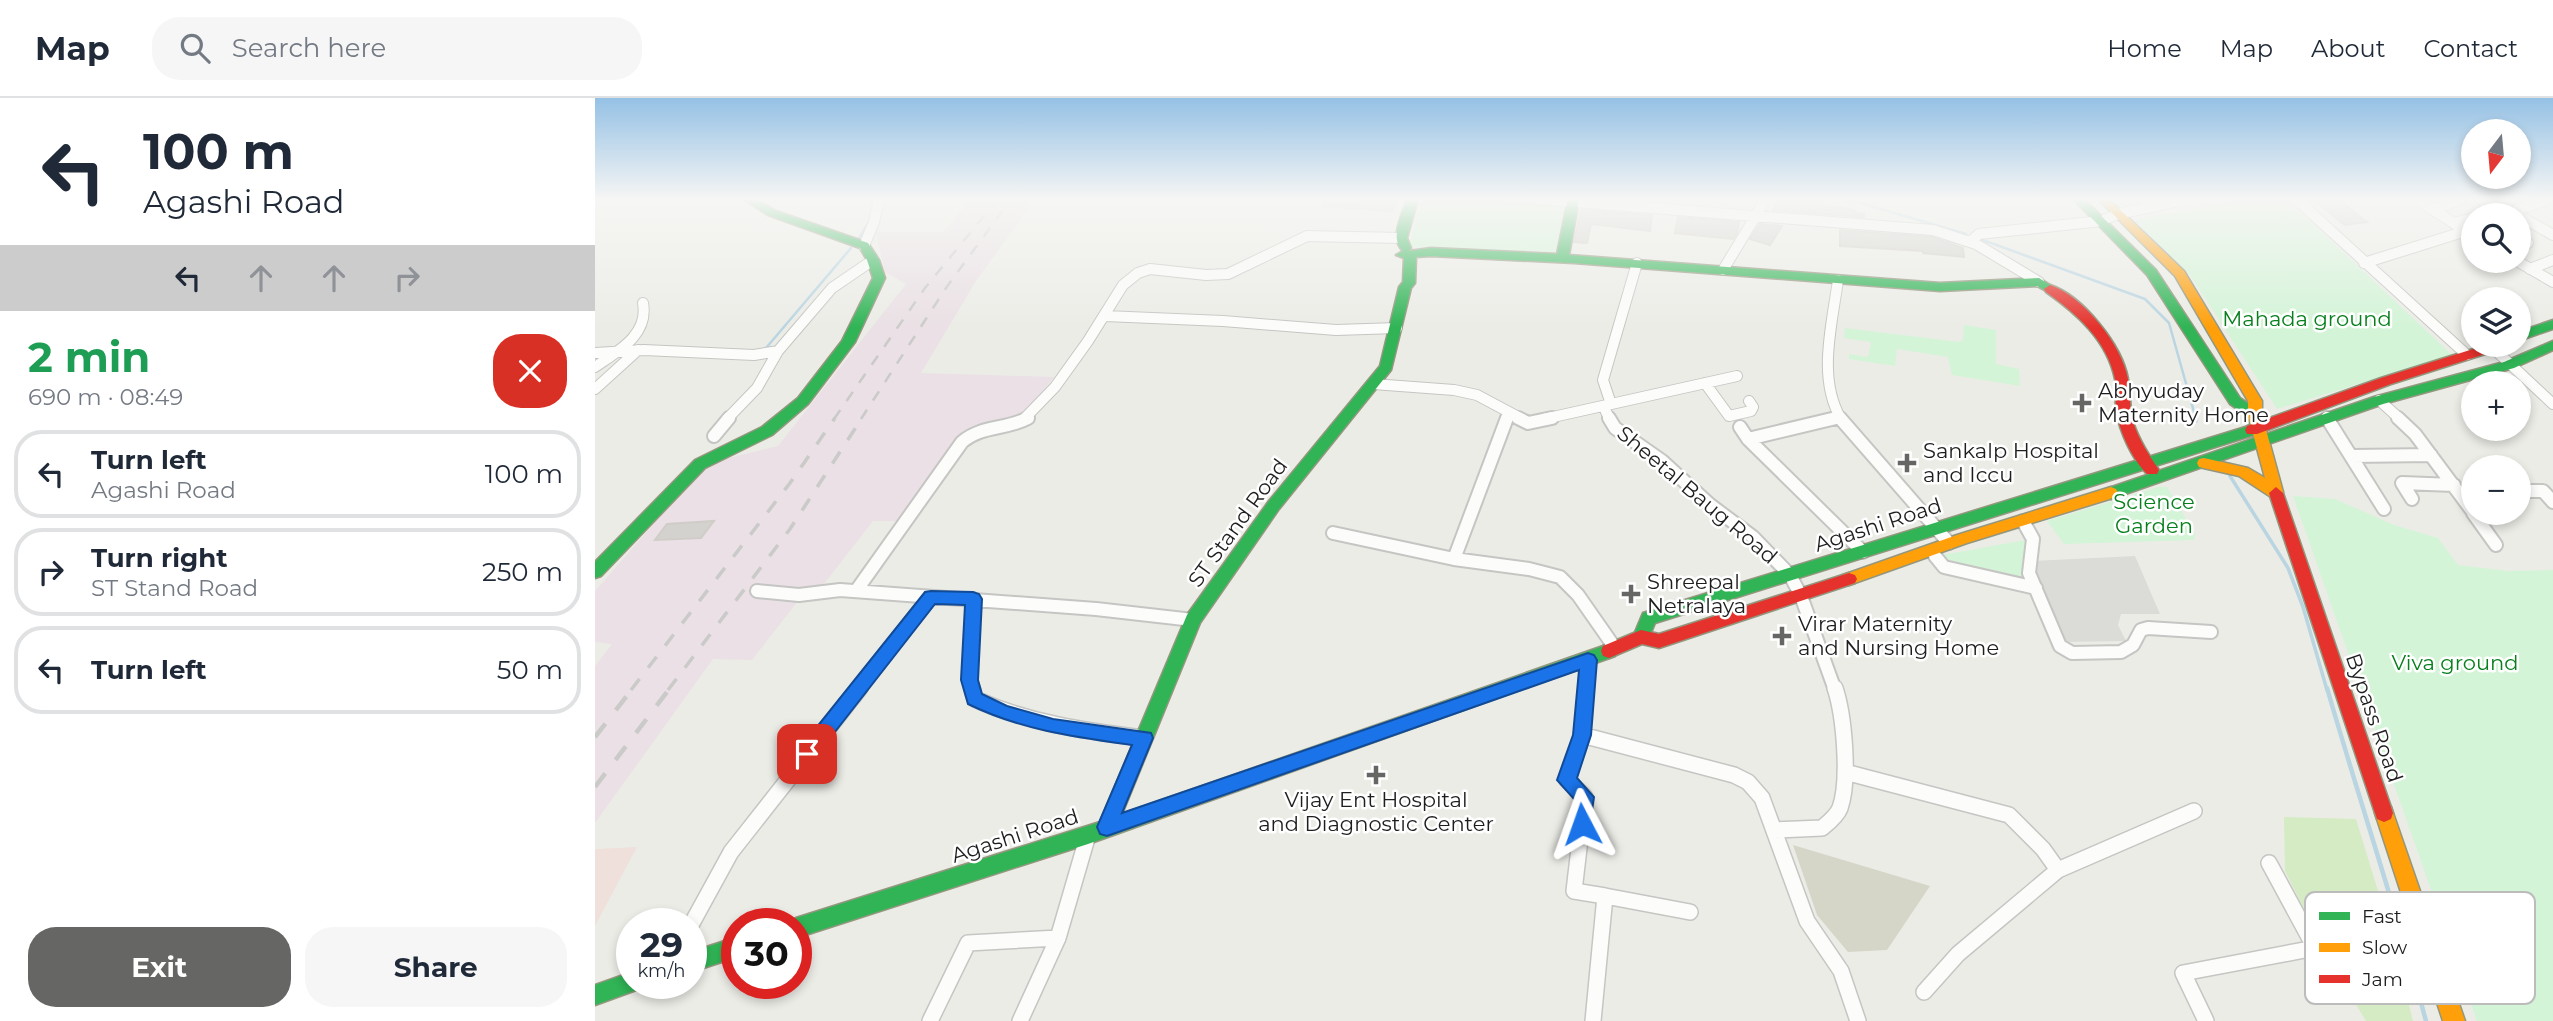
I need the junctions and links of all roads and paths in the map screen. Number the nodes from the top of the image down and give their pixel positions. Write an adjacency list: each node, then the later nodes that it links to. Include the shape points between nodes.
1 (842, 242): 14 (street)
2 (870, 242): 14 (street)
3 (1291, 242): 26 (street, via 1231,274 1138,271 1119,290)
4 (1353, 242): 13 (street)
5 (1406, 242): 13 (street)
6 (1566, 242): 15 (street)
7 (1738, 242): 19 (street)
8 (1980, 242): 23 (street)
9 (2122, 242): 52 (street, via 2152,273 2235,401)
10 (2147, 242): 52 (street, Bypass Road, via 2180,274 2255,401)
11 (2342, 242): 18 (street)
12 (2423, 242): 18 (street)
13 (1405, 249): 15 (street); 28 (street, ST Stand Road, via 1405,287)
14 (868, 253): 33 (street, via 817,300); 77 (street, via 879,278 862,319 811,393 786,419 700,464)
15 (1563, 256): 17 (street); 19 (street)
16 (2553, 260): 20 (street)
17 (1637, 263): 19 (street); 47 (street, via 1603,380)
18 (2364, 263): 32 (street)
19 (1724, 267): 22 (street)
20 (2531, 269)
21 (2531, 270): 24 (street)
22 (1837, 279): 23 (street, via 1940,287); 49 (street, via 1827,364)
23 (2039, 282): 58 (street, via 2097,327 2112,352 2121,377 2124,415)
24 (2553, 282)
25 (643, 303): 34 (street, via 646,322)
26 (1105, 317): 28 (street, via 1240,322 1343,332); 81 (street, via 1030,418 1013,426 970,433)
27 (2553, 324): 29 (street)
28 (1397, 328): 41 (street, ST Stand Road, via 1386,367)
29 (2531, 332)
30 (2553, 345): 38 (street)
31 (638, 350): 33 (street, via 754,355); 34 (street); 43 (street)
32 (2461, 350)
33 (778, 351): 53 (street, via 759,385)
34 (615, 352): 35 (street); 39 (street)
35 (595, 354)
36 (2461, 357): 52 (street)
37 (2503, 357): 38 (street)
38 (2509, 365): 44 (street); 46 (street)
39 (595, 367)
40 (1737, 380): 42 (street)
41 (1373, 384): 48 (street, via 1454,390 1477,395); 85 (street, ST Stand Road, via 1274,505)
42 (1707, 386): 45 (street, via 1729,416 1751,411); 47 (street)
43 (595, 389)
44 (2379, 400): 50 (street); 55 (street)
45 (1749, 401)
46 (2553, 404)
47 (1608, 408): 48 (street, via 1528,423); 78 (street, Sheetal Baug Road, via 1615,428 1753,537)
48 (1509, 413): 76 (street)
49 (1839, 417): 54 (street); 70 (street)
50 (2326, 417): 52 (street); 56 (street)
51 (1740, 428): 54 (street)
52 (2259, 428): 57 (street, Agashi Road); 58 (street, Agashi Road); 63 (street, Bypass Road)
53 (714, 436)
54 (1748, 439): 74 (street)
55 (2431, 455): 56 (street); 60 (street)
56 (2352, 456): 67 (street)
57 (2199, 463): 59 (street, Agashi Road); 63 (street, via 2247,473)
58 (2146, 464): 59 (street); 70 (street, Agashi Road)
59 (2159, 478): 68 (street, Agashi Road)
60 (2456, 488): 61 (street); 64 (street); 65 (street, via 2402,484)
61 (2461, 489)
62 (2531, 491): 66 (street, via 2543,491)
63 (2276, 492): 99 (street, Bypass Road)
64 (2461, 495)
65 (2411, 499)
66 (2553, 502)
67 (2384, 509)
68 (2023, 521): 72 (street, Agashi Road); 79 (street, via 2033,539 2029,573)
69 (2482, 525): 73 (street)
70 (1935, 528): 72 (street); 74 (street, Agashi Road)
71 (1333, 533): 76 (street)
72 (1949, 543): 82 (street, Agashi Road)
73 (2496, 545)
74 (1863, 552): 78 (street, Agashi Road)
75 (1935, 556): 79 (street, via 1944,566)
76 (1454, 559): 88 (street, via 1560,577)
77 (595, 572)
78 (1790, 575): 82 (street, Sheetal Baug Road); 87 (street, Agashi Road, via 1649,618)
79 (2036, 588): 86 (street, via 2060,646 2072,653 2121,652 2148,628)
80 (757, 591): 81 (street, via 799,595)
81 (856, 591): 83 (street)
82 (1801, 596): 87 (street, Agashi Road, via 1659,641); 92 (street, Sheetal Baug Road, via 1839,700)
83 (931, 597): 84 (street); 101 (street, via 731,852)
84 (973, 599): 85 (street); 91 (street, via 969,680 975,699 1003,713 1053,727)
85 (1193, 620): 91 (street, ST Stand Road)
86 (2211, 632)
87 (1641, 637): 88 (street, Agashi Road)
88 (1615, 648): 89 (street, Agashi Road)
89 (1588, 660): 90 (street); 94 (street, Agashi Road)
90 (1582, 735): 95 (street, via 1734,775 1762,798); 100 (street, via 1567,780 1585,797 1574,891)
91 (1144, 738): 94 (street, ST Stand Road)
92 (1845, 772): 95 (street, Sheetal Baug Road, via 1840,809 1822,828); 98 (street, via 2008,816)
93 (2194, 811): 98 (street)
94 (1107, 827): 96 (street, Agashi Road)
95 (1776, 830): 114 (street, via 1807,921 1841,971)
96 (1089, 835): 103 (street, Agashi Road); 105 (street)
97 (2269, 863): 104 (street)
98 (2058, 870): 108 (street, via 1958,954)
99 (2411, 892)
100 (1605, 896): 102 (street); 113 (street)
101 (700, 908)
102 (1690, 912)
103 (812, 923)
104 (2305, 930)
105 (1058, 938): 111 (street, via 968,943); 112 (street)
106 (2305, 950): 115 (street, via 2183,974)
107 (616, 988): 109 (street)
108 (1924, 992)
109 (595, 995)
110 (2448, 1004): 116 (street, Bypass Road)
111 (930, 1021)
112 (1020, 1021)
113 (1593, 1021)
114 (1858, 1021)
115 (2206, 1021)
116 (2454, 1021)

